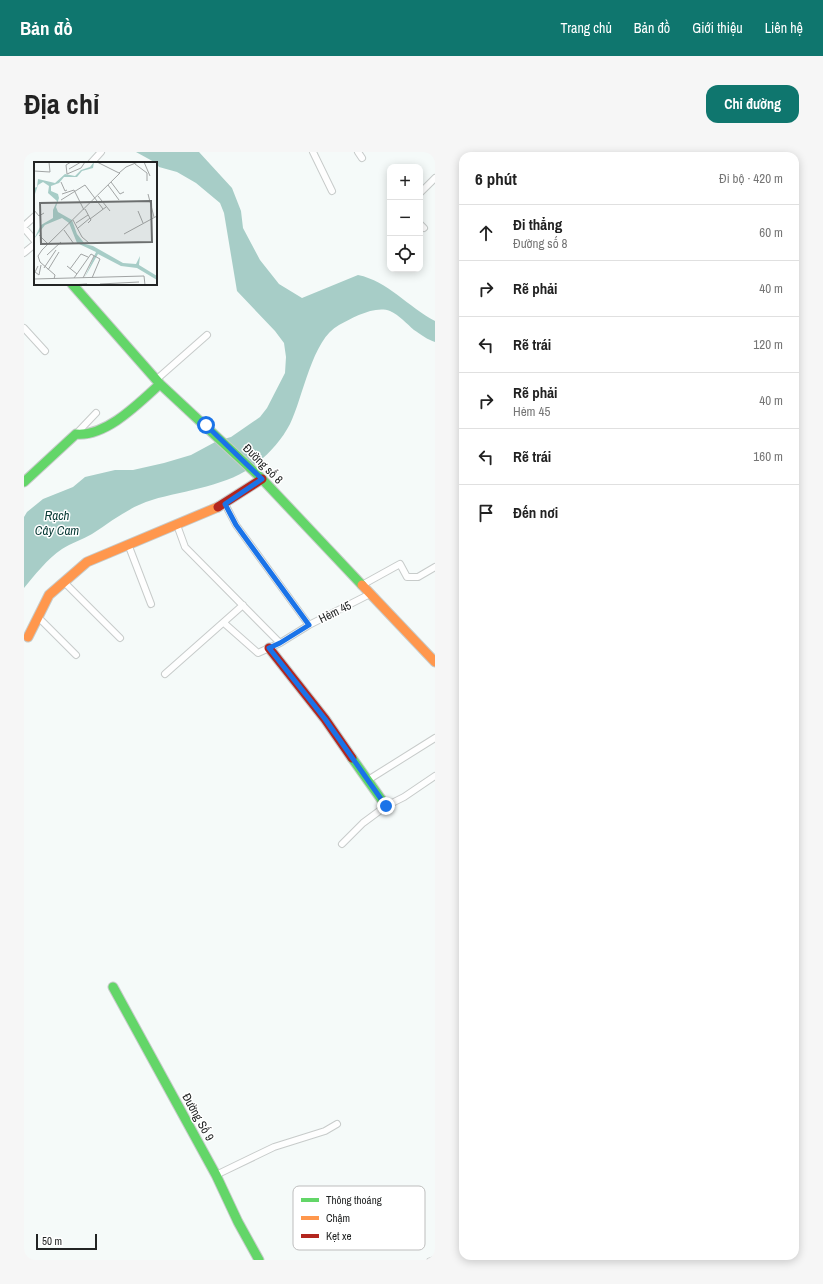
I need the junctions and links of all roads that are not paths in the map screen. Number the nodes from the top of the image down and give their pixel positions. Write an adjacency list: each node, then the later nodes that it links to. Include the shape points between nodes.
1 (101, 152): 3 (street)
2 (313, 152): 6 (street)
3 (92, 162)
4 (435, 178): 5 (street)
5 (423, 190)
6 (332, 191)
7 (34, 217): 8 (street)
8 (24, 227): 9 (street)
9 (34, 241)
10 (34, 243): 11 (street)
11 (24, 253)
12 (73, 285): 16 (street, Đường số 8)
13 (24, 328): 15 (street)
14 (207, 335): 16 (street)
15 (45, 351)
16 (158, 382): 18 (street, via 120,418 89,435); 19 (street, Đường số 8)
17 (96, 413): 18 (street)
18 (76, 434): 20 (street)
19 (260, 477): 21 (street); 26 (street, Đường số 8)
20 (24, 482)
21 (225, 504): 22 (street); 32 (street, via 236,525)
22 (177, 525): 23 (street); 29 (street, via 185,547)
23 (128, 544): 25 (street, via 87,562); 28 (street)
24 (435, 567): 26 (street, via 418,577 407,577 400,564)
25 (64, 582): 30 (street, via 49,595); 34 (street)
26 (362, 585): 27 (street, Đường số 8)
27 (370, 594): 32 (street, Hẻm 45); 38 (street, Đường số 8)
28 (151, 604)
29 (243, 605): 31 (street); 35 (street)
30 (38, 617): 33 (street); 37 (street)
31 (224, 623): 36 (street, Hẻm 45, via 258,653); 39 (street)
32 (309, 625): 35 (street, Hẻm 45)
33 (28, 637)
34 (120, 638)
35 (280, 643): 36 (street, Hẻm 45)
36 (269, 648): 42 (street, via 325,719)
37 (76, 655)
38 (435, 662)
39 (165, 674)
40 (435, 738): 42 (street)
41 (435, 776): 43 (street)
42 (368, 780): 43 (street)
43 (386, 806): 44 (street)
44 (342, 844)
45 (113, 987): 47 (street, Đường Số 9)
46 (337, 1124): 47 (street, via 274,1147)
47 (216, 1175): 49 (street, Đường Số 9)
48 (435, 1258): 50 (lane)
49 (259, 1260)
50 (429, 1260)

